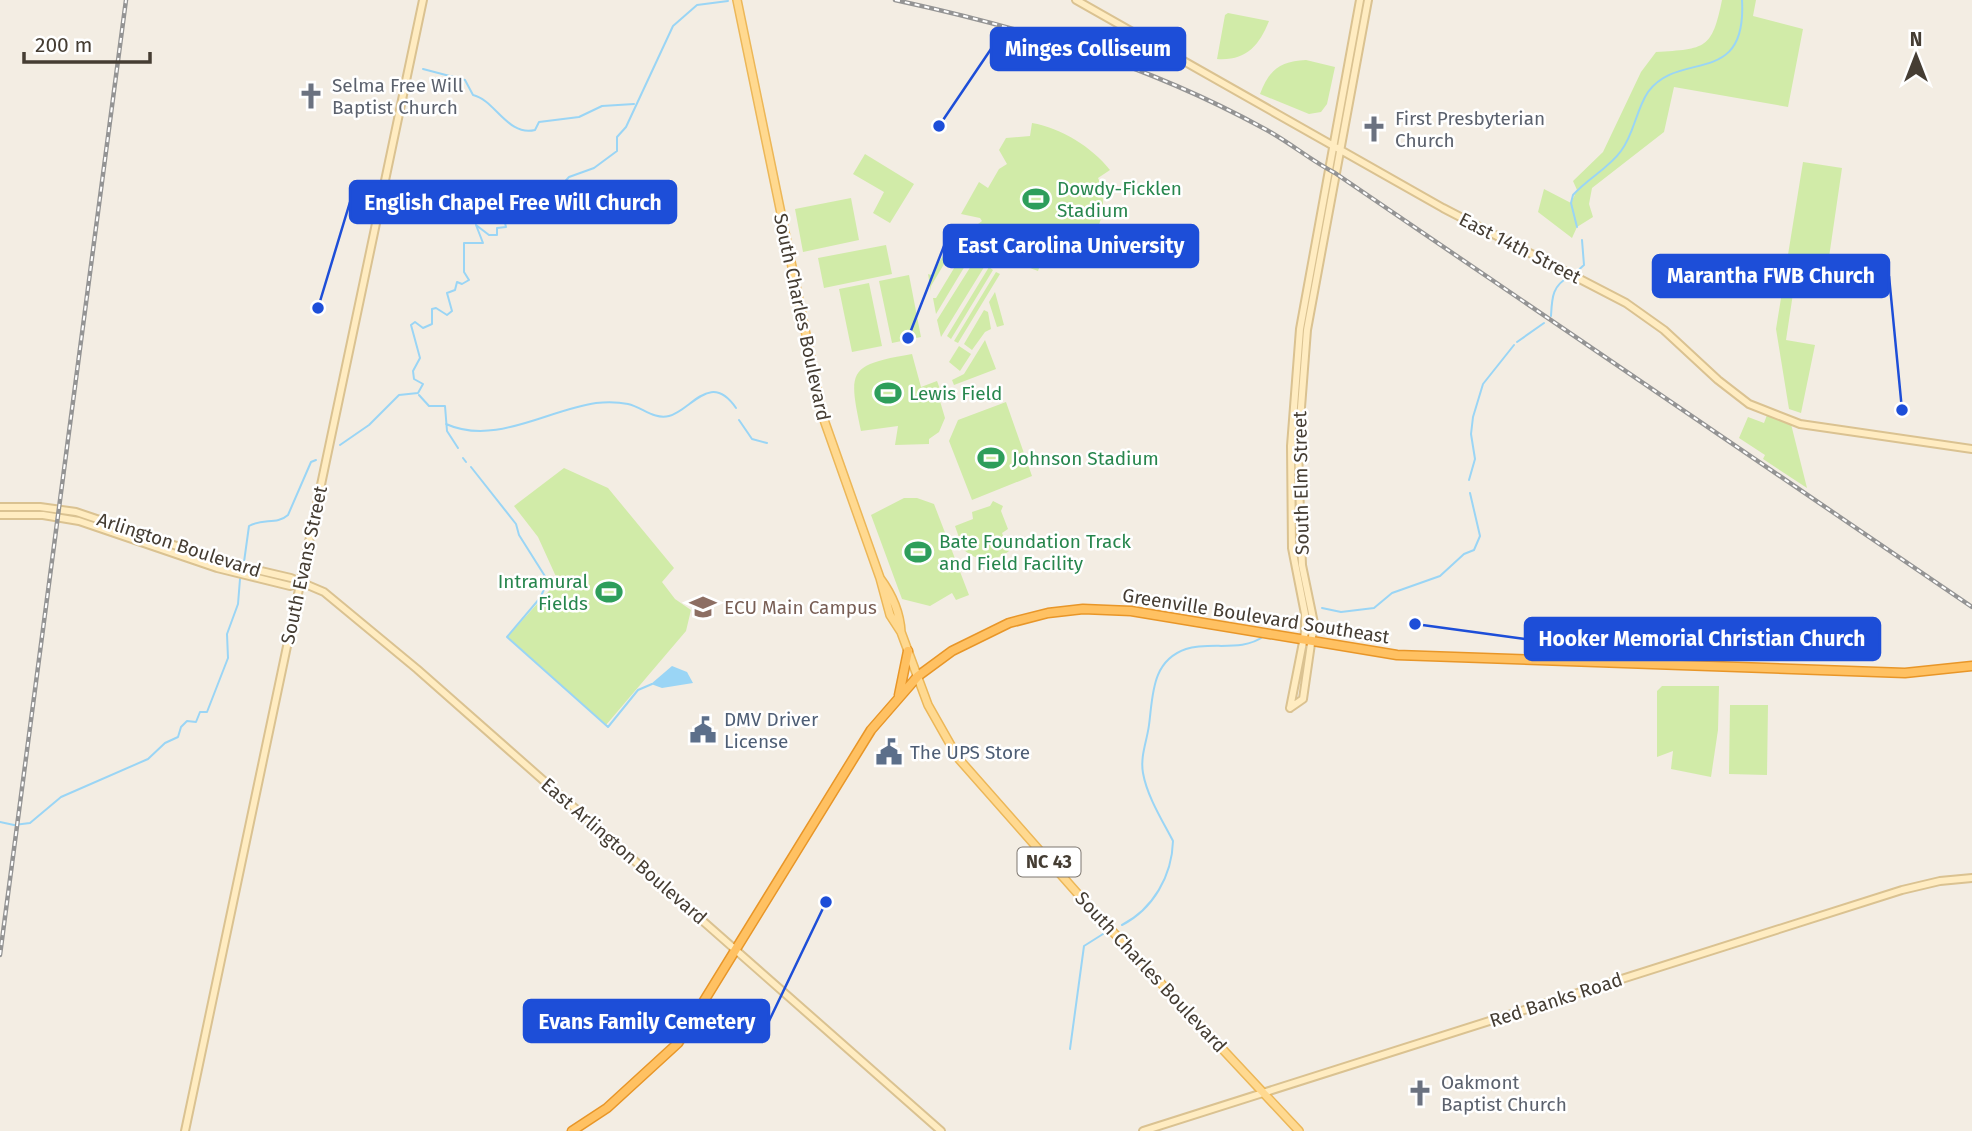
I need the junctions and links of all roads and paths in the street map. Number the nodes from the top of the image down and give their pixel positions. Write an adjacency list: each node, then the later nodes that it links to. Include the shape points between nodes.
1 (424, 0): 16 (street, South Evans Street)
2 (737, 0): 18 (main road, South Charles Boulevard, via 820,408 880,578 901,621)
3 (1076, 0): 9 (street, East 14th Street)
4 (1360, 0): 6 (street, South Elm Street)
5 (1368, 0): 6 (street, South Elm Street)
6 (1355, 44): 7 (street, South Elm Street); 8 (street, South Elm Street)
7 (1342, 94): 8 (street); 9 (street, South Elm Street)
8 (1350, 96): 10 (street, South Elm Street)
9 (1332, 145): 10 (street, East 14th Street); 17 (street, South Elm Street, via 1301,316 1291,434 1292,548)
10 (1340, 149): 11 (street, East 14th Street, via 1626,303 1749,404 1782,419); 17 (street, South Elm Street, via 1310,303 1300,409 1301,547 1313,606)
11 (1972, 449)
12 (0, 507): 13 (street, Arlington Boulevard)
13 (40, 507): 14 (street); 15 (street, Arlington Boulevard)
14 (1, 515): 15 (street, Arlington Boulevard)
15 (101, 523): 16 (street, Arlington Boulevard, via 242,575 290,586)
16 (299, 583): 23 (street, East Arlington Boulevard, via 338,602); 25 (street, South Evans Street)
17 (1309, 641): 17 (street, South Elm Street, via 1290,708 1303,699); 19 (highway, Greenville Boulevard Southeast, via 1397,655 1658,666 1905,673); 20 (highway, Greenville Boulevard Southeast, via 1131,611 1083,609 1033,616 996,629 952,651)
18 (908, 651): 20 (main road, South Charles Boulevard); 21 (highway)
19 (1972, 666)
20 (918, 676): 21 (highway, Greenville Boulevard Southeast); 24 (main road, South Charles Boulevard / NC 43, via 935,720 958,758)
21 (899, 695): 23 (highway, Greenville Boulevard Southeast, via 871,730)
22 (1972, 878): 24 (street, Red Banks Road, via 1902,890)
23 (736, 950): 26 (highway, Greenville Boulevard Southeast, via 678,1043 607,1108); 27 (street, East Arlington Boulevard)
24 (1263, 1092): 28 (street, Red Banks Road); 29 (main road, South Charles Boulevard / NC 43)
25 (185, 1131)
26 (572, 1131)
27 (941, 1131)
28 (1143, 1131)
29 (1299, 1131)

